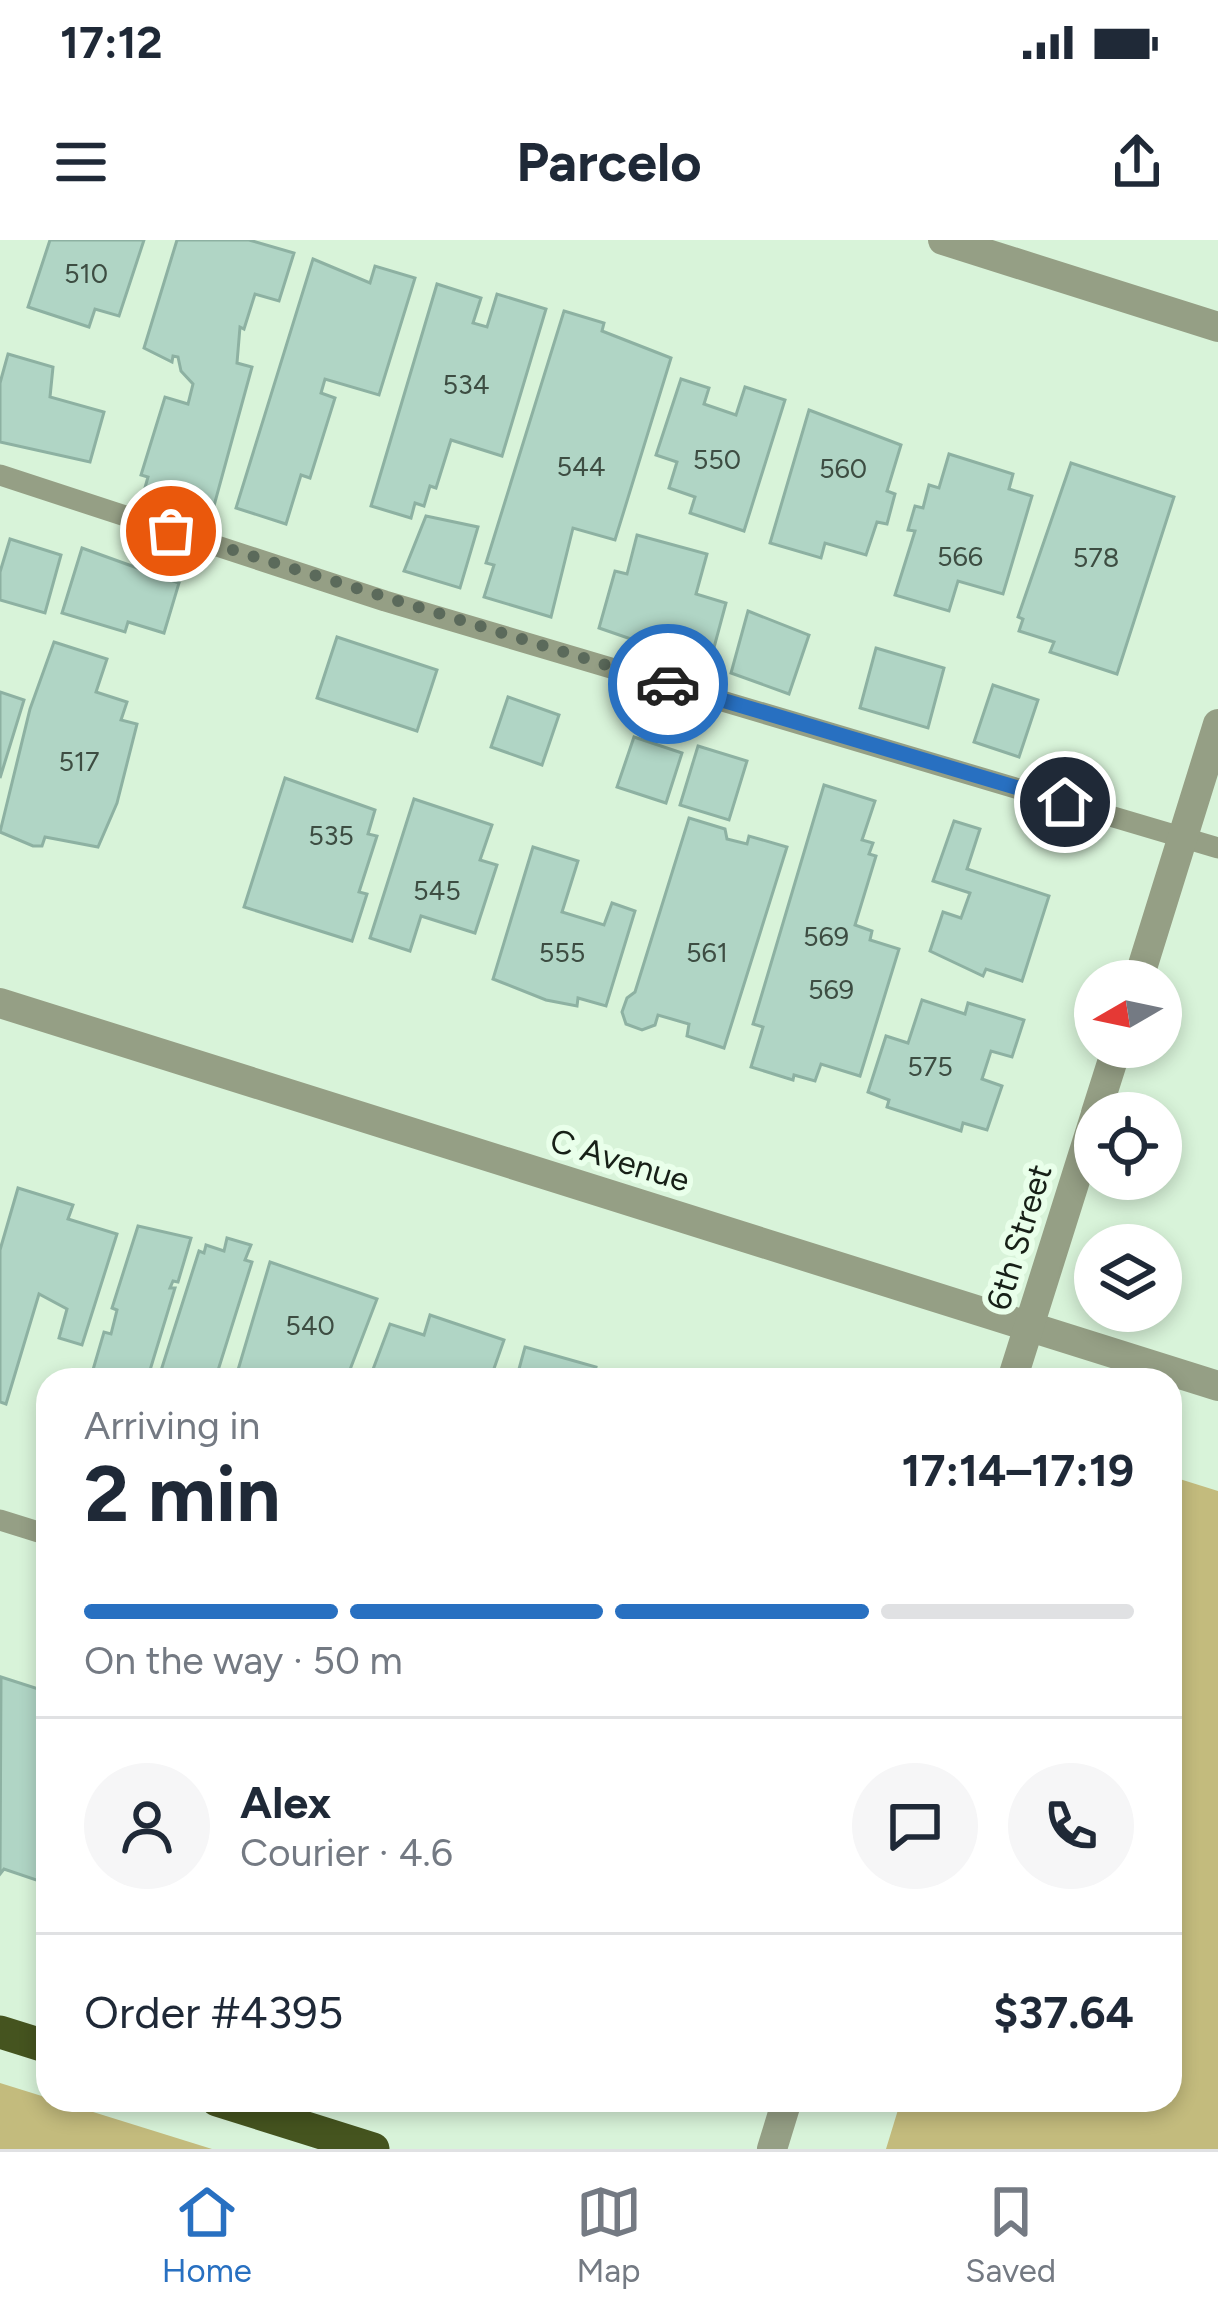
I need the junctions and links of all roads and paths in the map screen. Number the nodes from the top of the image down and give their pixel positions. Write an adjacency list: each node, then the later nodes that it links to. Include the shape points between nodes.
1 (943, 240): 2 (street)
2 (1218, 327)
3 (0, 475): 5 (lane, via 385,601)
4 (1218, 724): 5 (street)
5 (1183, 837): 6 (lane); 7 (street)
6 (1218, 848)
7 (1145, 960)
8 (0, 1003): 10 (street, C Avenue)
9 (1074, 1185): 10 (street, 6th Street)
10 (1029, 1327): 11 (street, 6th Street); 12 (street, C Avenue)
11 (1016, 1368)
12 (1160, 1368)
13 (1182, 1375): 14 (street, C Avenue)
14 (1218, 1386)
15 (0, 1520): 16 (lane)
16 (36, 1531)
17 (0, 2032): 18 (highway)
18 (36, 2043)
19 (255, 2112): 21 (highway)
20 (783, 2112): 22 (street)
21 (373, 2149)
22 (772, 2149)

